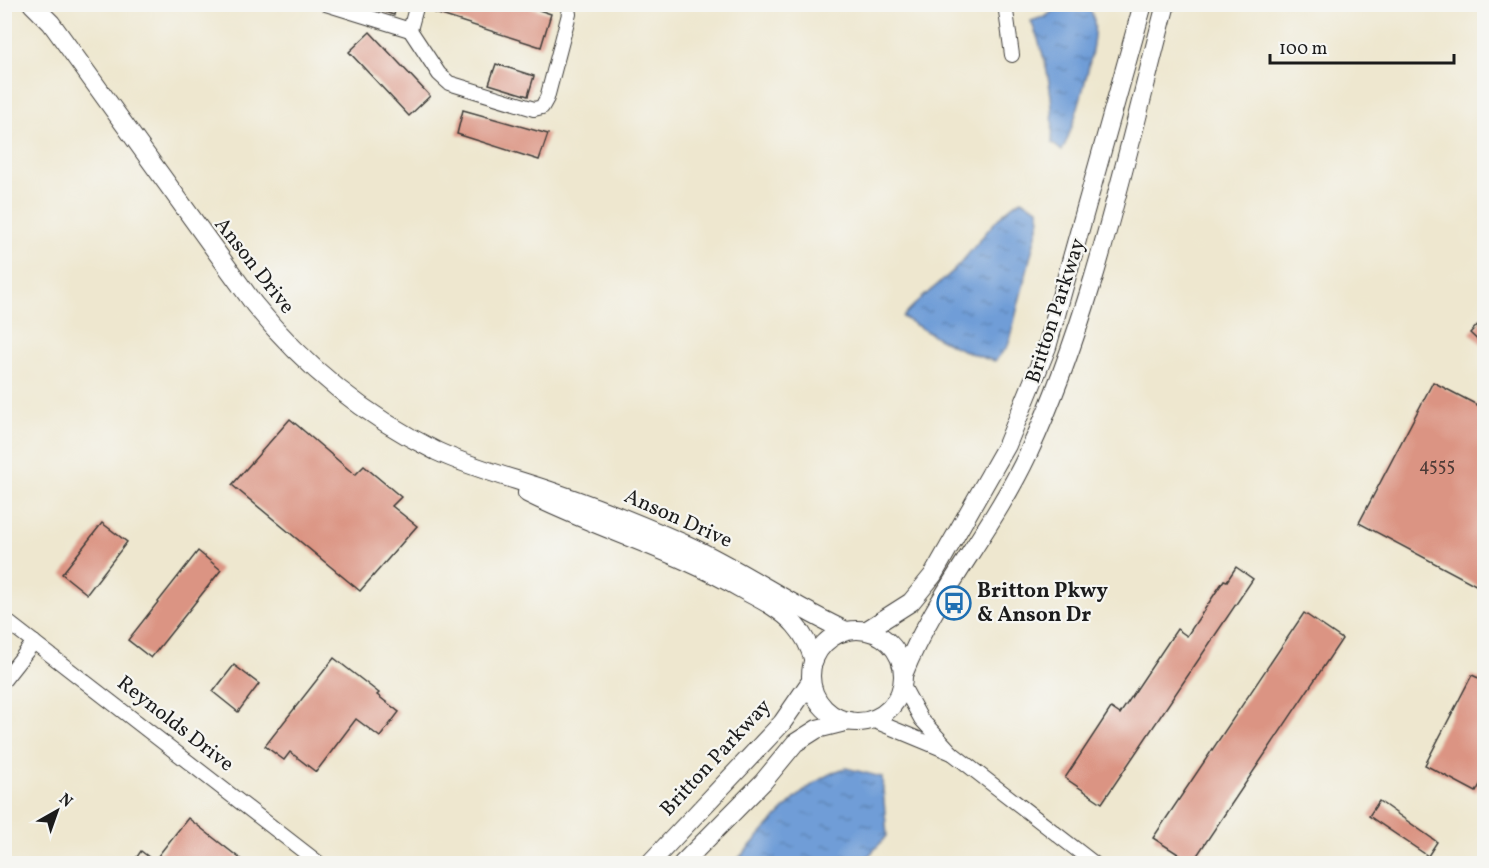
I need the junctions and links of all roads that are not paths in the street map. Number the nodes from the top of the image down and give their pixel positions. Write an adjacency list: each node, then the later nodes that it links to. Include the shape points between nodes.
1 (32, 4): 9 (main road, Anson Drive)
2 (45, 4): 9 (main road, Anson Drive)
3 (326, 4): 10 (street)
4 (417, 4): 10 (street)
5 (567, 4): 10 (street, via 569,14 547,98 542,107 534,109 449,83)
6 (1005, 4): 11 (street)
7 (1143, 4): 14 (main road, Britton Parkway, via 1047,347 1007,445 933,574 911,602)
8 (1166, 4): 18 (main road, Britton Parkway, via 1071,350 1028,454 997,515 914,648)
9 (51, 23): 12 (main road, Anson Drive, via 216,256 286,341 333,385 387,423 437,451)
10 (410, 30)
11 (1012, 55)
12 (483, 470): 15 (main road, Anson Drive, via 557,493 688,546); 17 (main road, Anson Drive, via 552,505 728,580 794,624)
13 (4, 619): 16 (street, Reynolds Drive)
14 (867, 630): 15 (main road); 18 (main road, via 893,646)
15 (846, 632): 17 (main road, via 826,642)
16 (34, 642): 19 (street); 24 (street, Reynolds Drive)
17 (814, 661): 20 (main road)
18 (903, 679): 21 (main road, via 896,700 887,711); 23 (street, via 921,719)
19 (4, 680)
20 (812, 681): 22 (main road, via 815,695 824,707); 25 (main road, Britton Parkway, via 782,723)
21 (870, 719): 22 (main road); 23 (street)
22 (849, 721): 26 (main road, via 817,729 795,743 763,782)
23 (952, 753): 27 (street)
24 (320, 864)
25 (649, 864)
26 (682, 864)
27 (1095, 864)

